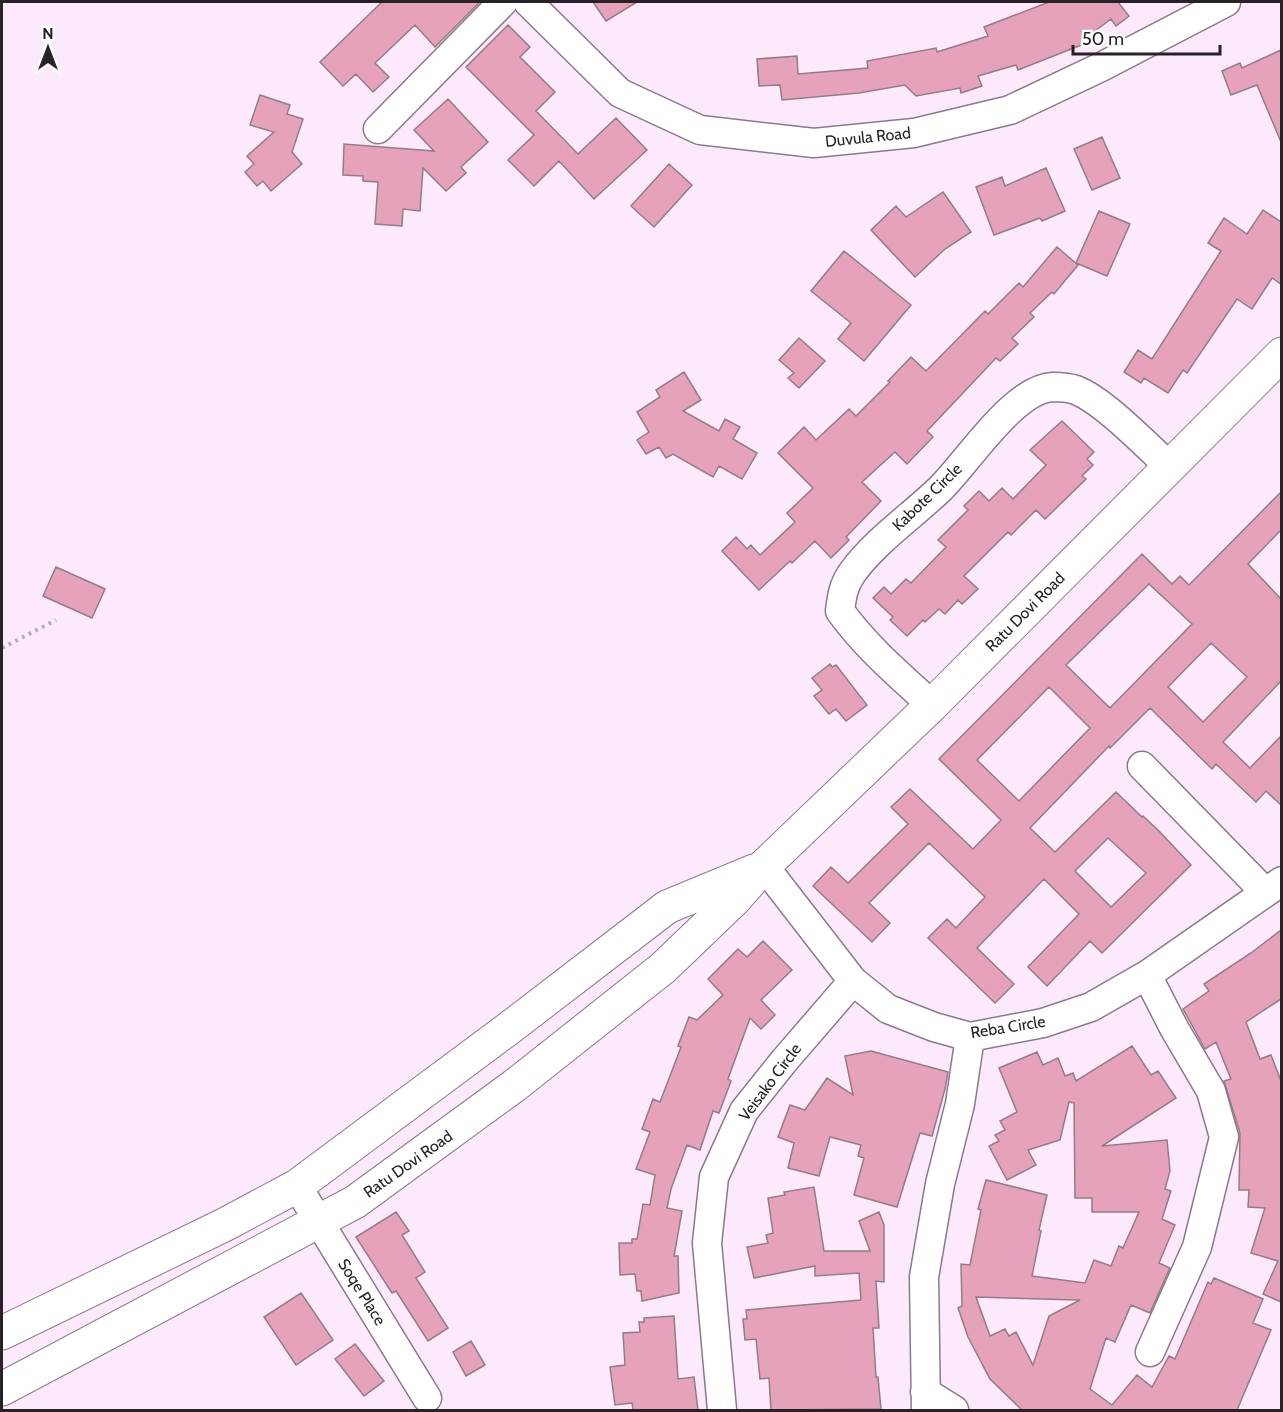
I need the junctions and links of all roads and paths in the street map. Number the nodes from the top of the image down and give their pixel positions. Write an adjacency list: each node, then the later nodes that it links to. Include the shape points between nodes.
1 (503, 2): 4 (street)
2 (528, 2): 3 (street, Duvula Road, via 620,93 700,130 814,143 914,133 1010,110)
3 (1226, 2)
4 (378, 129)
5 (1281, 354): 6 (main road, Ratu Dovi Road)
6 (1170, 467): 9 (main road, Ratu Dovi Road); 9 (street, Kabote Circle, via 1094,400 1074,389 1052,387 1033,393 987,434 942,487 853,571 843,587 840,611 855,632)
7 (56, 620): 8 (path)
8 (2, 648)
9 (932, 705): 11 (main road, Ratu Dovi Road)
10 (1142, 766): 12 (street)
11 (764, 866): 14 (street, Reba Circle); 16 (main road, Ratu Dovi Road, via 667,907); 17 (main road, Ratu Dovi Road, via 663,968 442,1141 355,1202)
12 (1273, 886): 13 (street, Reba Circle)
13 (1147, 975): 15 (street, Reba Circle, via 1091,1007 1043,1023); 19 (street, via 1211,1091 1224,1137 1197,1247)
14 (853, 981): 15 (street, Reba Circle, via 888,1009); 23 (street, Veisako Circle, via 744,1111 714,1177 707,1243)
15 (970, 1037): 22 (street, via 924,1276)
16 (297, 1186): 17 (street, Soqe Place); 18 (main road, Ratu Dovi Road)
17 (319, 1221): 20 (main road, Ratu Dovi Road); 21 (street, Soqe Place)
18 (2, 1333)
19 (1150, 1352)
20 (2, 1389)
21 (427, 1398)
22 (926, 1401): 24 (street)
23 (722, 1410)
24 (954, 1410)

